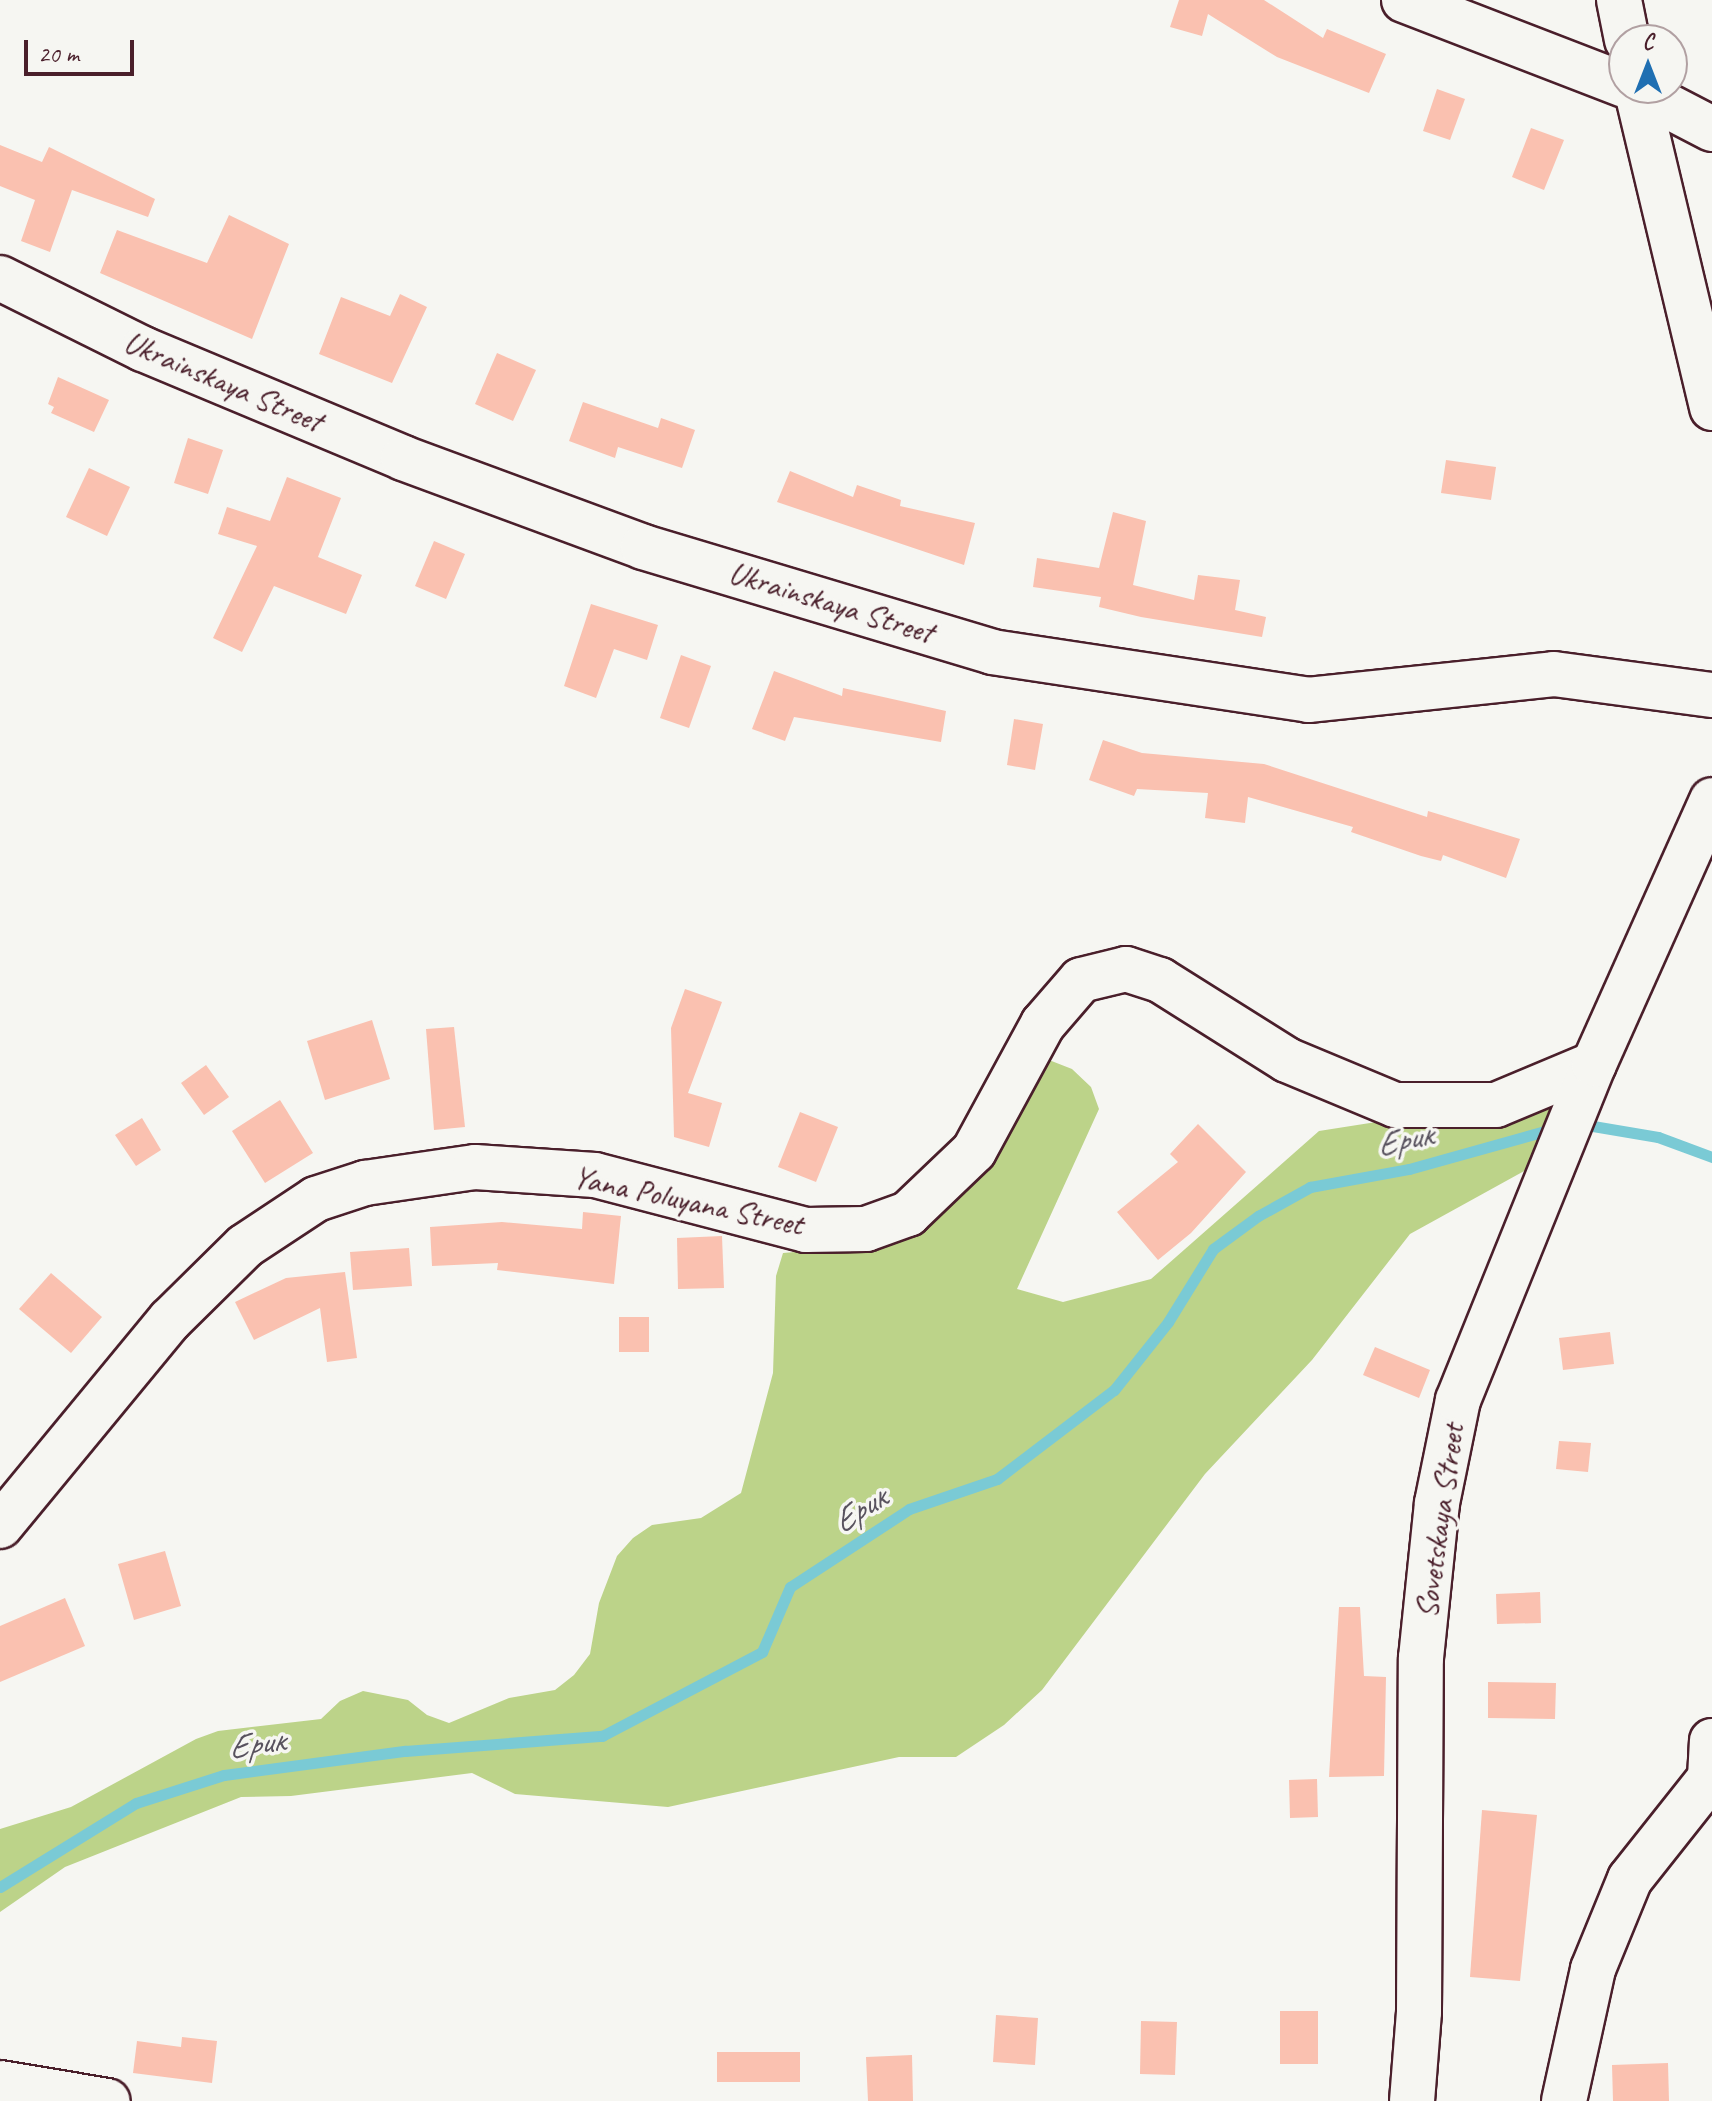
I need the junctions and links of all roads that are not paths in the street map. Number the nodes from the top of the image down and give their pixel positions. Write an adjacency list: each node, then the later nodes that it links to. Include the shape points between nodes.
1 (1404, 0): 4 (street)
2 (1619, 0): 3 (street)
3 (1624, 24)
4 (1608, 79)
5 (1636, 104): 9 (street)
6 (1663, 104): 7 (street)
7 (1712, 129)
8 (0, 278): 10 (street, Ukrainskaya Street, via 143,349 403,458 643,547 992,652 1308,700 1554,674)
9 (1712, 408)
10 (1712, 695)
11 (1712, 800): 12 (street, Sovetskaya Street)
12 (1594, 1064): 13 (street, Yana Poluyana Street, via 1496,1105 1395,1105 1287,1060 1160,980 1126,969 1081,980 1043,1024 974,1151 908,1214 866,1229 806,1230 595,1175 475,1167 365,1183 316,1199 245,1246 170,1320); 17 (street, Sovetskaya Street, via 1458,1400 1437,1503 1421,1658 1419,2012)
13 (0, 1526)
14 (1712, 1741): 18 (street, via 1710,1778 1630,1879 1593,1969)
15 (0, 2083): 16 (street)
16 (107, 2101)
17 (1412, 2101)
18 (1564, 2101)

